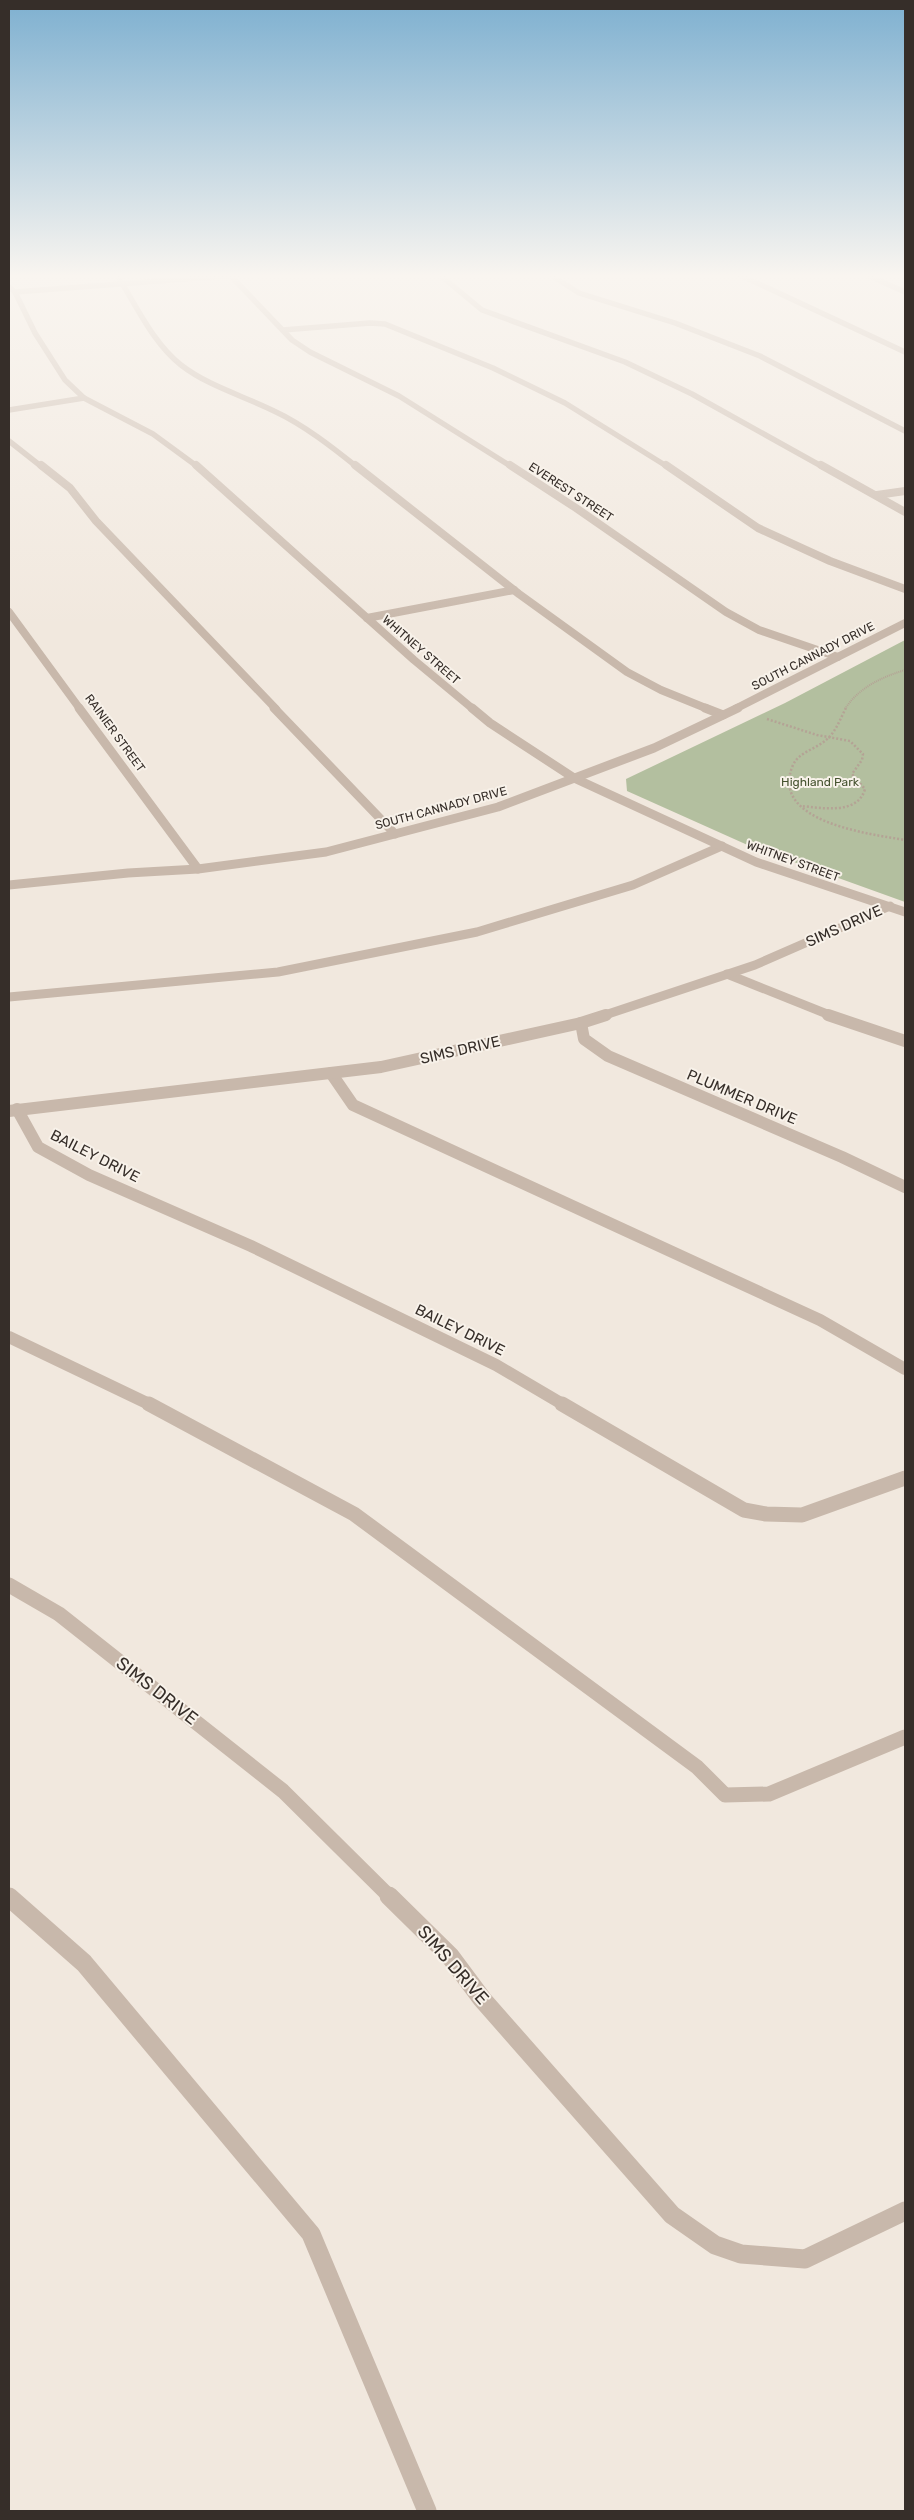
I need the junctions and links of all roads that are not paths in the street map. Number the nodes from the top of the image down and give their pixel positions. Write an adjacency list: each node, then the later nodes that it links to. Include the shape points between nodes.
1 (78, 393): 7 (street, WHITNEY STREET)
2 (237, 393): 15 (street, via 277,412 332,447)
3 (392, 393): 19 (street, EVEREST STREET, via 576,508 726,612 758,630)
4 (542, 393): 14 (street, via 574,408 648,454 758,528 830,561)
5 (689, 393): 12 (street)
6 (831, 393): 9 (street)
7 (84, 398): 8 (street); 17 (street, WHITNEY STREET, via 153,434 208,474)
8 (9, 410)
9 (905, 431)
10 (9, 441): 22 (street, via 70,488 96,521)
11 (905, 490): 12 (street)
12 (878, 495): 13 (street)
13 (905, 512)
14 (905, 589)
15 (514, 590): 17 (street); 20 (street, via 627,672 661,690)
16 (9, 612): 24 (street, RAINIER STREET)
17 (368, 618): 21 (street, WHITNEY STREET, via 490,723)
18 (905, 623): 19 (street, SOUTH CANNADY DRIVE)
19 (838, 657): 20 (street, SOUTH CANNADY DRIVE)
20 (723, 715): 21 (street, SOUTH CANNADY DRIVE, via 654,748)
21 (574, 778): 22 (street, SOUTH CANNADY DRIVE, via 498,807); 23 (street, WHITNEY STREET)
22 (395, 834): 24 (street, SOUTH CANNADY DRIVE, via 326,852)
23 (722, 846): 26 (street, WHITNEY STREET, via 756,862); 29 (street, via 633,885 477,932 278,972)
24 (198, 869): 25 (street, SOUTH CANNADY DRIVE)
25 (9, 885)
26 (890, 906): 27 (street, WHITNEY STREET); 28 (street, SIMS DRIVE)
27 (905, 912)
28 (727, 974): 30 (street, SIMS DRIVE); 31 (street)
29 (9, 997)
30 (581, 1023): 32 (street, SIMS DRIVE, via 381,1068); 34 (street, PLUMMER DRIVE, via 584,1039 608,1056)
31 (905, 1041)
32 (331, 1073): 33 (street, SIMS DRIVE); 36 (street, via 353,1105 820,1320)
33 (13, 1110): 37 (street, BAILEY DRIVE, via 38,1147 89,1175 251,1246 496,1365 744,1510 802,1515)
34 (905, 1187)
35 (9, 1337): 39 (street, via 129,1393 354,1514 697,1767 725,1795 769,1794)
36 (905, 1370)
37 (905, 1478)
38 (9, 1585): 41 (street, SIMS DRIVE, via 59,1614 283,1791 450,1956 482,1999 672,2215 715,2245 741,2254 805,2258)
39 (905, 1737)
40 (9, 1897): 42 (street, via 84,1963 311,2234)
41 (905, 2211)
42 (427, 2511)

